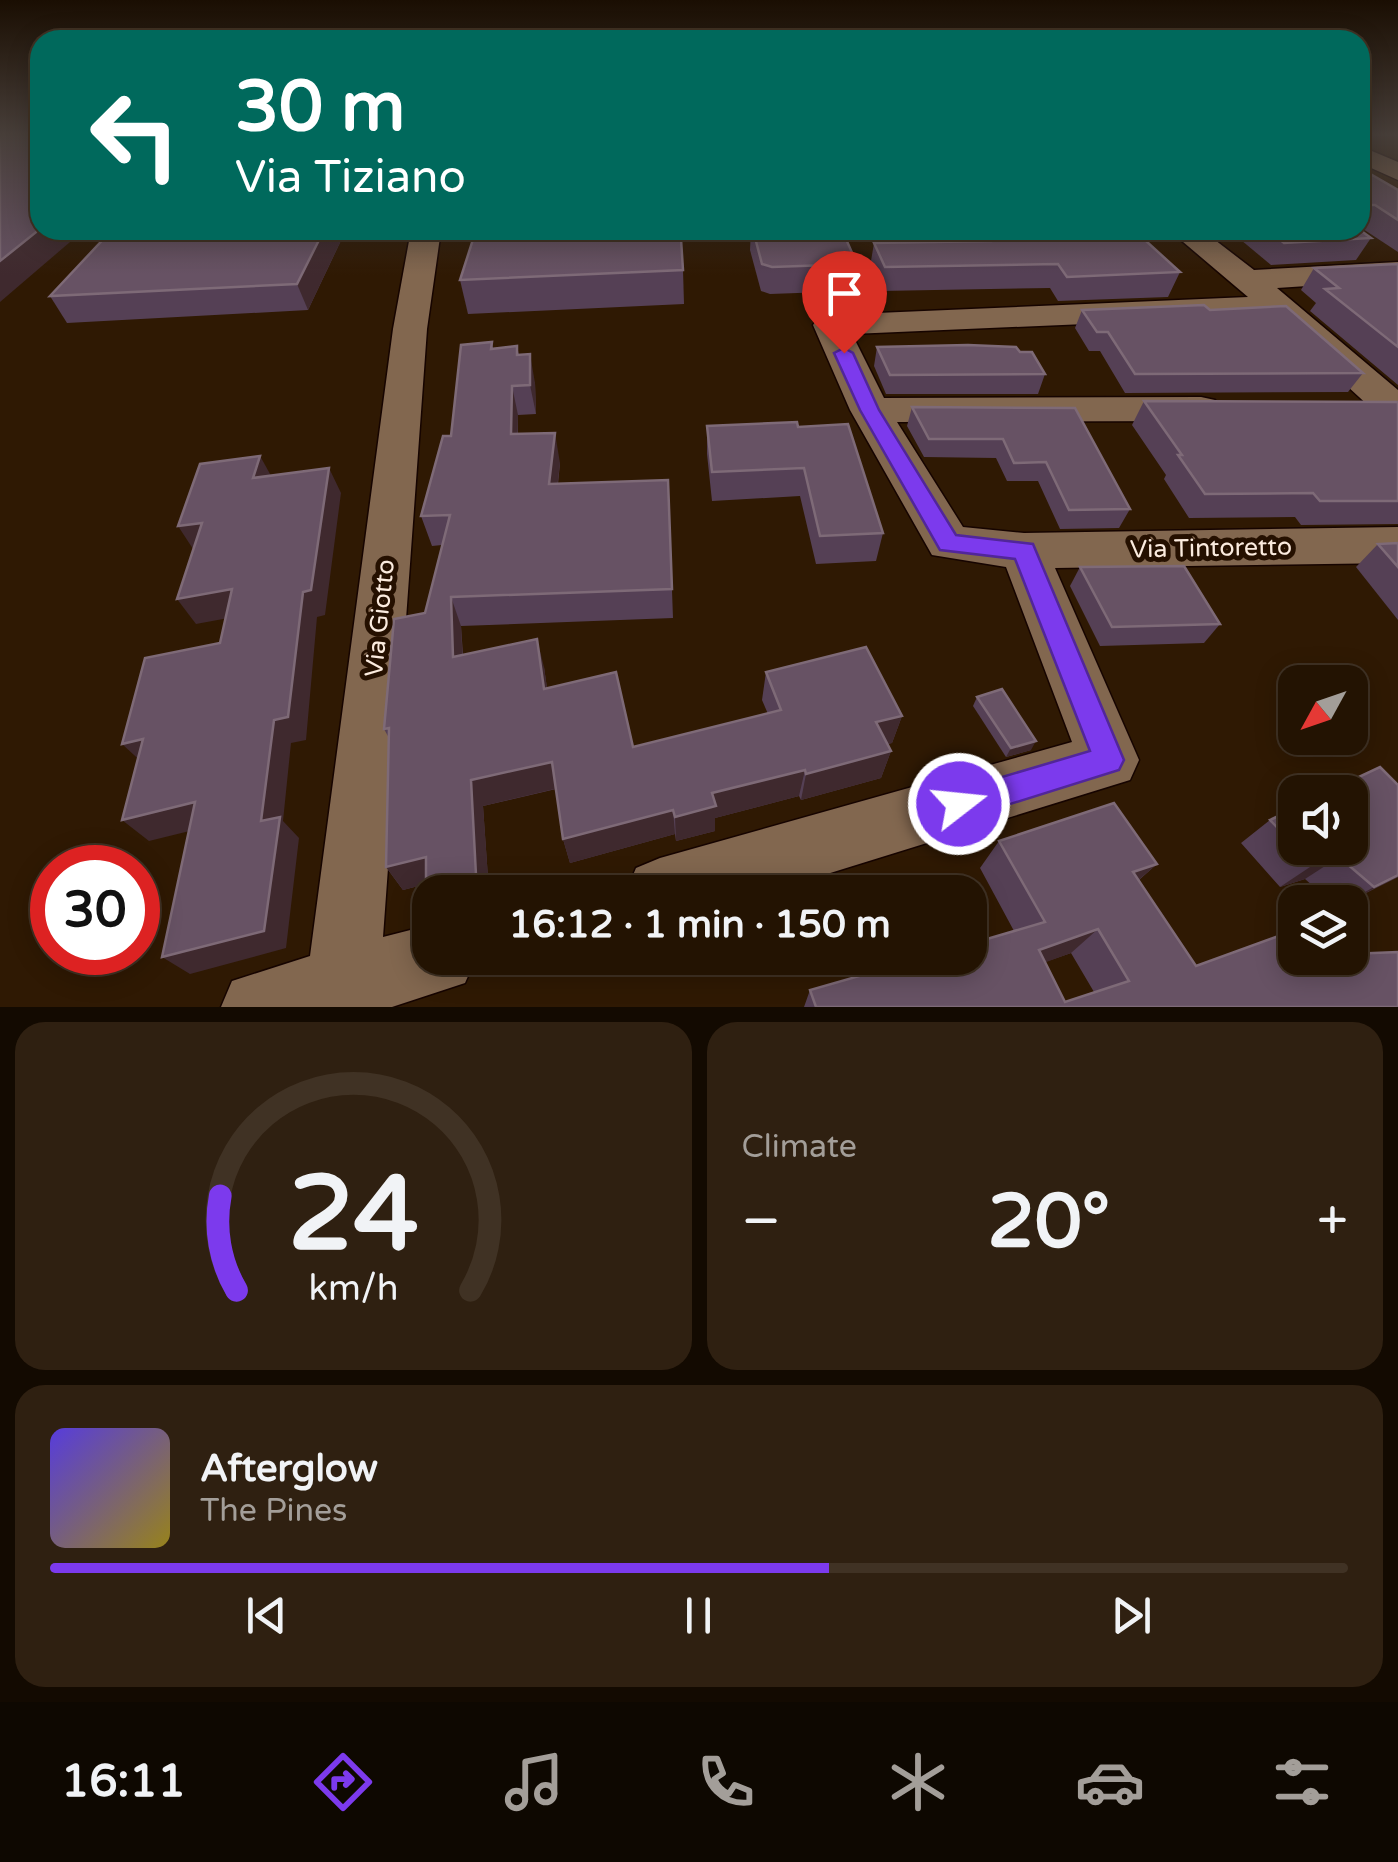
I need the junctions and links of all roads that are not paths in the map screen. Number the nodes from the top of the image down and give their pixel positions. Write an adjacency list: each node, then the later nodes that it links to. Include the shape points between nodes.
1 (424, 240): 15 (street, Via Giotto)
2 (1197, 240): 5 (street)
3 (1353, 240): 4 (street)
4 (1398, 271): 5 (street)
5 (1248, 280): 6 (street)
6 (1279, 306): 9 (street); 10 (street, via 830,325)
7 (1337, 408): 9 (street)
8 (1240, 409): 10 (street)
9 (1397, 409)
10 (870, 410): 12 (street, Via Tintoretto, via 948,544)
11 (1398, 545): 12 (street, Via Tintoretto)
12 (1024, 551): 13 (street, via 1109,760)
13 (718, 875)
14 (412, 969): 15 (street)
15 (342, 997): 16 (street)
16 (258, 1007)

